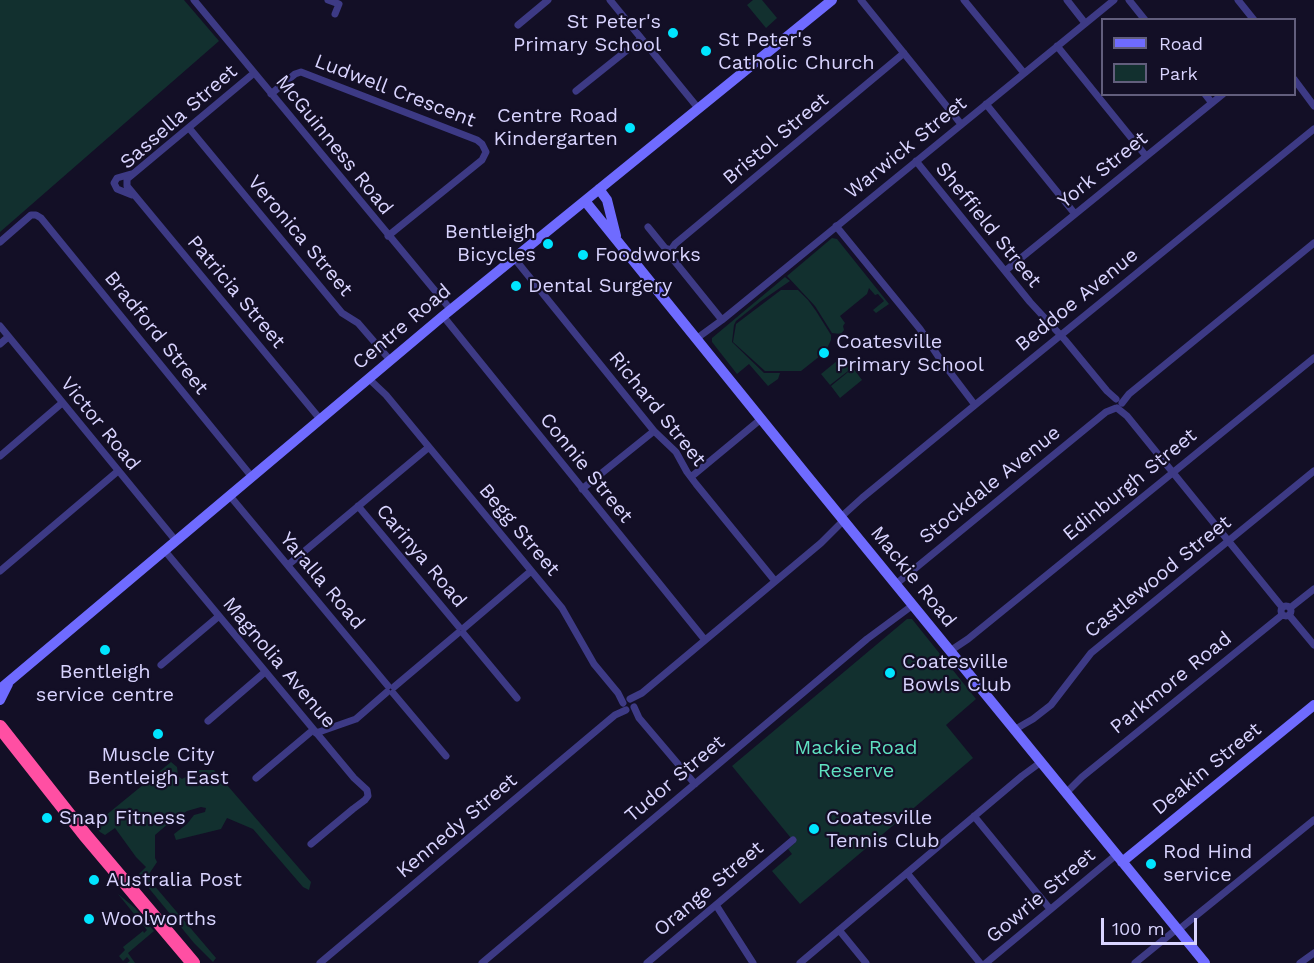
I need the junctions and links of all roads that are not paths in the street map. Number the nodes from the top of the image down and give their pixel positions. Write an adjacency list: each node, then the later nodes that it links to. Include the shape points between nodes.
1 (194, 0): 21 (street, McGuinness Road)
2 (328, 0): 12 (street)
3 (548, 0): 17 (street)
4 (610, 0): 18 (street)
5 (832, 0): 31 (street, Centre Road)
6 (861, 0): 20 (street)
7 (964, 0): 22 (street)
8 (1066, 0): 16 (street)
9 (1114, 0): 16 (street, Warwick Street)
10 (1129, 0): 14 (street)
11 (1238, 0): 15 (street)
12 (339, 2): 13 (street)
13 (335, 14)
14 (1142, 18)
15 (1252, 18)
16 (1085, 23): 19 (street, Warwick Street)
17 (518, 25)
18 (641, 39): 24 (street); 31 (street)
19 (1057, 46): 22 (street, Warwick Street); 35 (street)
20 (904, 53): 32 (street); 49 (street, Bristol Street)
21 (254, 73): 25 (street, McGuinness Road); 33 (street, Sassella Street)
22 (1024, 74): 29 (street, Warwick Street)
23 (1296, 82): 30 (street)
24 (576, 91)
25 (271, 94): 45 (street, McGuinness Road); 45 (street, Ludwell Crescent, via 301,72 482,144 486,152 482,160)
26 (1207, 96): 28 (street)
27 (1221, 96): 28 (street, York Street)
28 (1212, 103): 35 (street, York Street)
29 (986, 104): 32 (street, Warwick Street); 42 (street)
30 (1314, 105)
31 (698, 108): 39 (street, Centre Road)
32 (962, 124): 36 (street, Warwick Street)
33 (189, 128): 37 (street, Sassella Street); 60 (street, Veronica Street, via 342,313 358,323)
34 (1314, 129): 55 (street, Beddoe Avenue)
35 (1146, 156): 42 (street, York Street)
36 (916, 161): 44 (street, Warwick Street); 51 (street, Sheffield Street)
37 (134, 174): 38 (street, Sassella Street); 40 (street, via 117,178 114,183 117,189)
38 (127, 186): 40 (street, Patricia Street)
39 (599, 189): 41 (street, Centre Road); 46 (street, Mackie Road, via 607,200)
40 (134, 196): 65 (street, Patricia Street)
41 (585, 201): 46 (street, Mackie Road); 50 (street, Centre Road)
42 (1075, 214): 51 (street, York Street)
43 (648, 226): 49 (street)
44 (836, 226): 53 (street, Warwick Street); 64 (street, via 920,329)
45 (388, 236): 52 (street, McGuinness Road)
46 (617, 240): 57 (street, Mackie Road)
47 (0, 242): 73 (street, Bradford Street, via 32,215 41,218)
48 (1314, 243): 63 (street, Stockdale Avenue)
49 (671, 250): 53 (street, via 672,258)
50 (514, 258): 52 (street, Centre Road); 67 (street, Richard Street)
51 (1005, 271): 55 (street, Sheffield Street)
52 (447, 313): 60 (street, Centre Road); 75 (street, Connie Street)
53 (721, 321): 57 (street, Warwick Street)
54 (0, 326): 56 (street, Victor Road)
55 (1060, 335): 63 (street, Sheffield Street); 64 (street, Beddoe Avenue)
56 (8, 337): 58 (street); 62 (street, Victor Road)
57 (698, 340): 66 (street, Mackie Road)
58 (0, 344)
59 (1314, 358): 72 (street, Edinburgh Street)
60 (390, 360): 61 (street, Centre Road)
61 (370, 377): 65 (street, Centre Road); 68 (street, Begg Street)
62 (62, 403): 69 (street); 70 (street, Victor Road)
63 (1117, 403): 72 (street); 86 (street, Stockdale Avenue)
64 (975, 405): 78 (street, Beddoe Avenue)
65 (320, 419): 73 (street, Centre Road)
66 (761, 419): 74 (street); 78 (street, Mackie Road)
67 (654, 431): 74 (street, Richard Street, via 676,452); 75 (street)
68 (429, 447): 77 (street); 84 (street, Begg Street)
69 (0, 456)
70 (118, 471): 79 (street, Victor Road); 83 (street)
71 (1314, 471): 80 (street, Castlewood Street)
72 (1173, 472): 80 (street); 94 (street, Edinburgh Street)
73 (252, 477): 76 (street, Centre Road)
74 (691, 477): 85 (street, Richard Street)
75 (582, 489): 92 (street, Connie Street)
76 (230, 496): 79 (street, Centre Road); 82 (street, Yaralla Road)
77 (358, 506): 82 (street); 91 (street, Carinya Road)
78 (842, 519): 85 (street, via 821,543); 86 (street, Mackie Road)
79 (176, 541): 81 (street, Centre Road)
80 (1229, 541): 89 (street); 106 (street, Castlewood Street, via 1091,653 1051,705)
81 (165, 550): 90 (street, Magnolia Avenue); 97 (street, Centre Road)
82 (288, 566): 98 (street, Yaralla Road)
83 (0, 571)
84 (531, 571): 91 (street); 101 (street, Begg Street, via 564,611 594,664)
85 (775, 581): 92 (street)
86 (896, 584): 88 (street, Mackie Road)
87 (1314, 589): 89 (street, Parkmore Road)
88 (911, 603): 94 (street, Mackie Road); 110 (street, Tudor Street)
89 (1286, 612): 93 (street); 111 (street, Parkmore Road)
90 (219, 616): 95 (street); 96 (street, Magnolia Avenue)
91 (461, 630): 98 (street); 99 (street, Carinya Road)
92 (705, 640): 101 (street)
93 (1314, 645)
94 (951, 652): 106 (street, Mackie Road)
95 (162, 665)
96 (265, 672): 103 (street); 105 (street, Magnolia Avenue)
97 (3, 685): 100 (street)
98 (390, 690): 105 (street, via 356,719); 107 (street, Yaralla Road)
99 (517, 698)
100 (0, 700)
101 (628, 705): 110 (street, Begg Street); 124 (street, Kennedy Street)
102 (1314, 705): 116 (street, Deakin Street)
103 (208, 721)
104 (0, 727): 123 (highway)
105 (315, 731): 109 (street); 115 (street, Magnolia Avenue, via 368,795)
106 (1016, 732): 108 (street, Mackie Road)
107 (446, 756)
108 (1040, 761): 111 (street, Mackie Road); 112 (street)
109 (256, 778)
110 (695, 784): 125 (street, Tudor Street)
111 (1064, 791): 116 (street, Mackie Road)
112 (974, 816): 117 (street); 119 (street)
113 (1314, 820): 121 (street)
114 (793, 840): 118 (street, Orange Street)
115 (311, 844)
116 (1119, 858): 119 (street, Gowrie Street); 121 (street, Mackie Road)
117 (907, 873): 120 (street); 130 (street)
118 (716, 905): 126 (street, Orange Street); 127 (street)
119 (1050, 909): 131 (street, Gowrie Street)
120 (839, 930): 128 (street); 129 (street)
121 (1177, 930): 132 (street); 133 (street, Mackie Road)
122 (1314, 952): 134 (street)
123 (189, 960)
124 (320, 963)
125 (482, 963)
126 (647, 963)
127 (753, 963)
128 (800, 963)
129 (866, 963)
130 (980, 963)
131 (986, 963)
132 (1135, 963)
133 (1204, 963)
134 (1300, 963)

